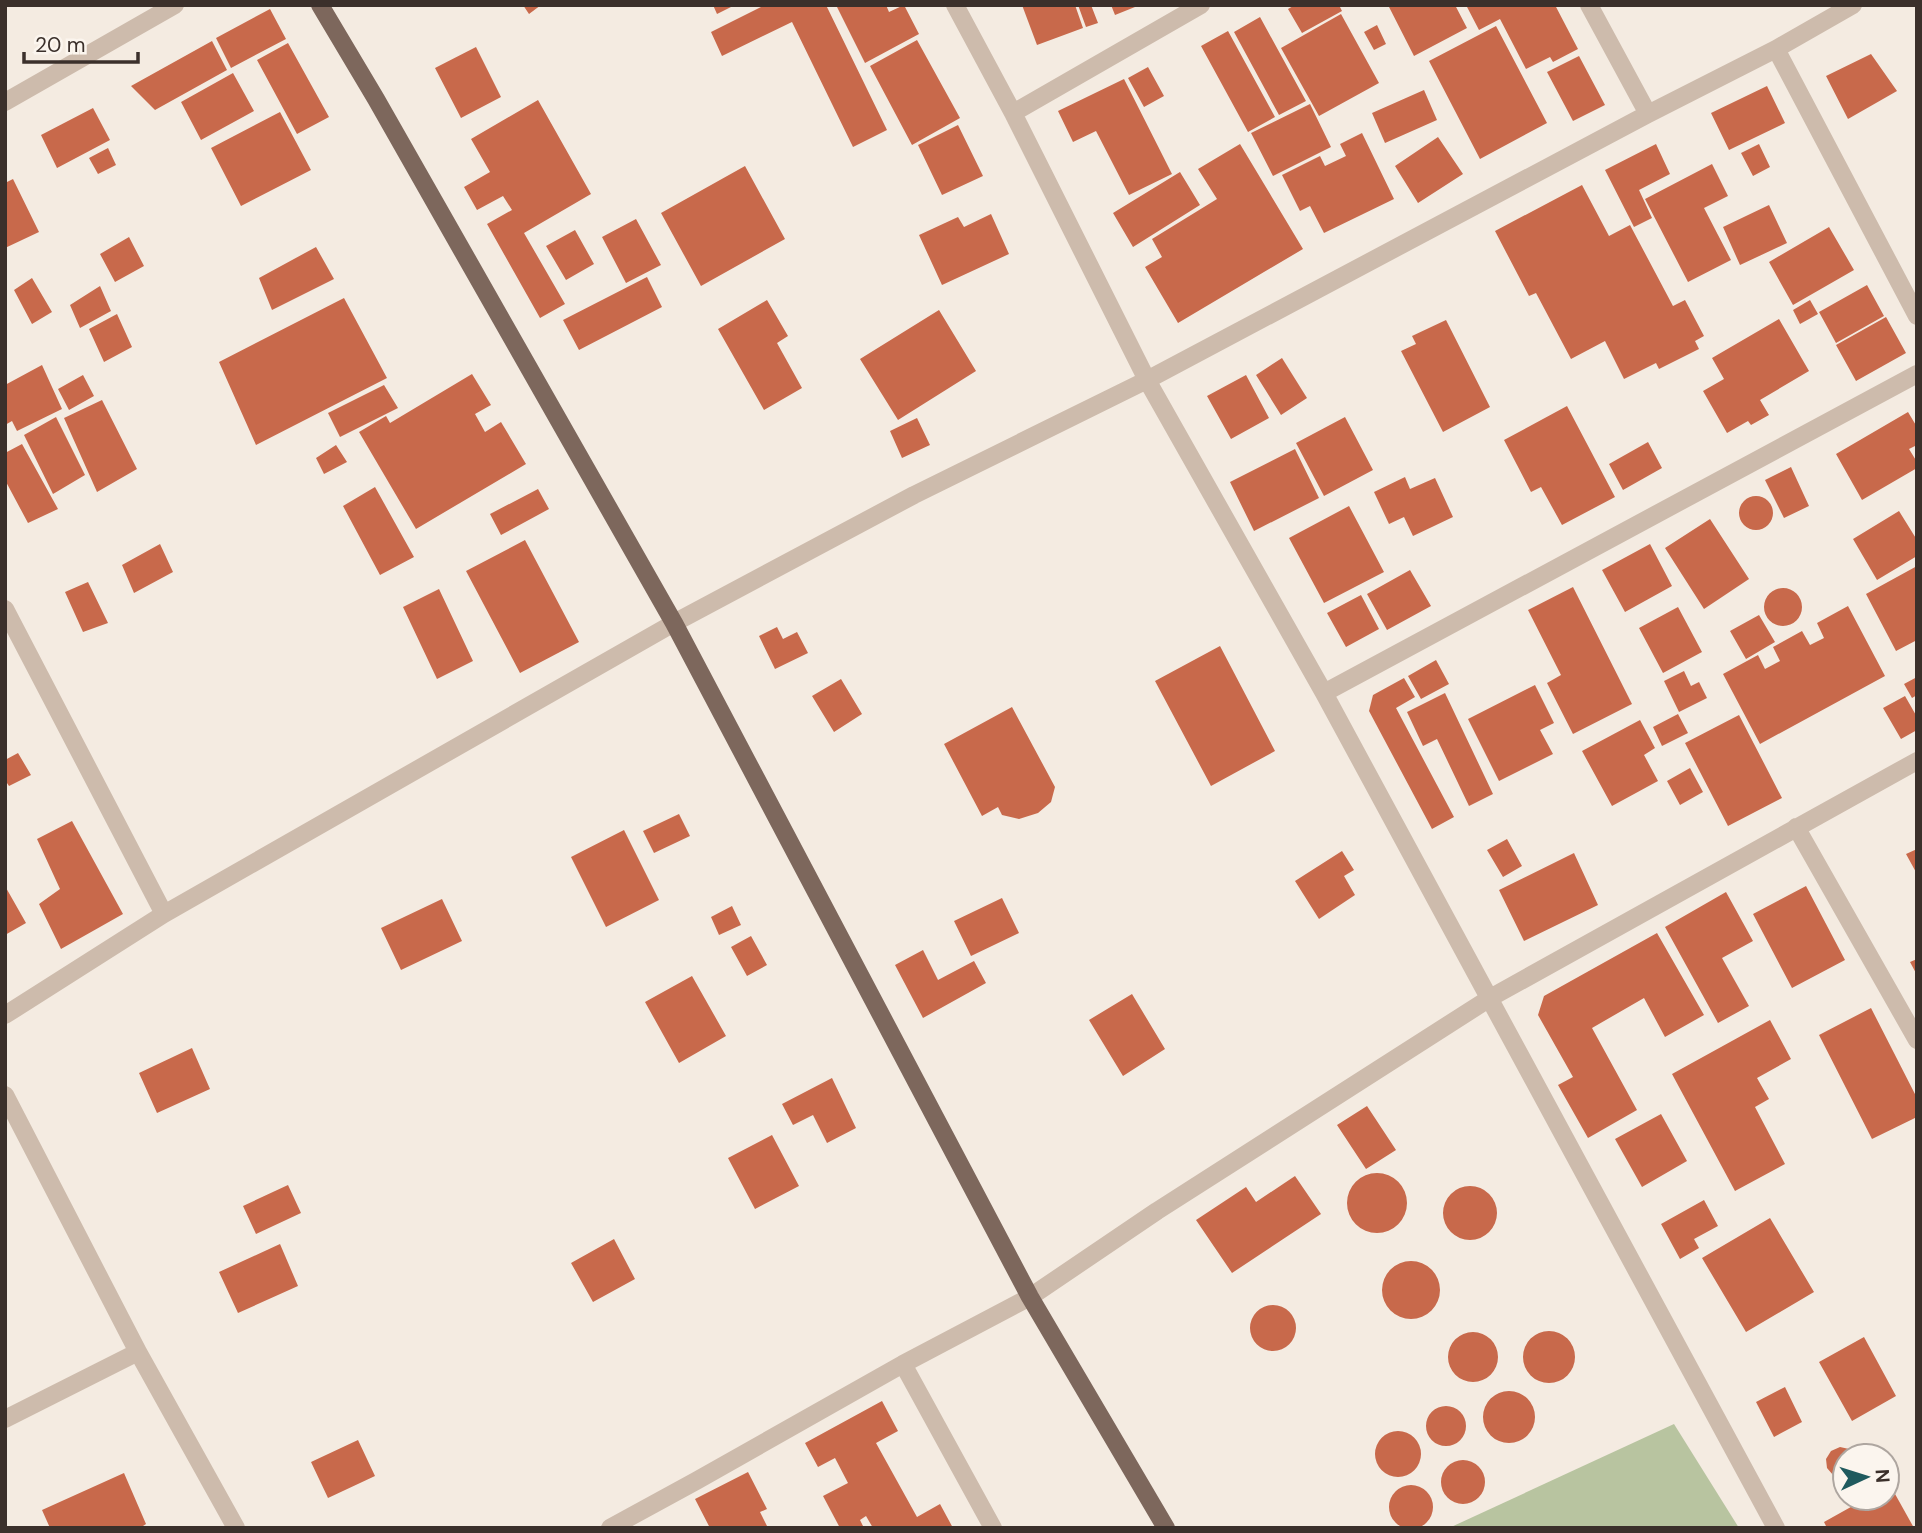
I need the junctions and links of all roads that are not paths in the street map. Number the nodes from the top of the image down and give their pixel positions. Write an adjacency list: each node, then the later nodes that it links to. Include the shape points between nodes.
1 (175, 5): 8 (street)
2 (320, 5): 15 (main road)
3 (955, 5): 9 (street)
4 (1201, 5): 9 (street)
5 (1589, 5): 10 (street)
6 (1853, 5): 7 (street)
7 (1776, 49): 10 (street); 11 (street)
8 (5, 102)
9 (1013, 113): 13 (street)
10 (1648, 114): 13 (street)
11 (1917, 316)
12 (1917, 374): 16 (street)
13 (1147, 380): 15 (street, via 914,495); 16 (street)
14 (5, 609): 19 (street)
15 (674, 623): 19 (street); 24 (main road)
16 (1324, 693): 20 (street)
17 (1917, 761): 18 (street)
18 (1796, 827): 20 (street); 22 (street)
19 (164, 914): 21 (street)
20 (1490, 998): 24 (street); 32 (street)
21 (5, 1015)
22 (1917, 1040)
23 (5, 1095): 25 (street)
24 (1030, 1297): 26 (street); 31 (main road)
25 (138, 1352): 27 (street); 28 (street)
26 (903, 1364): 29 (street); 30 (street)
27 (5, 1419)
28 (236, 1528)
29 (610, 1528)
30 (993, 1528)
31 (1166, 1528)
32 (1776, 1528)

